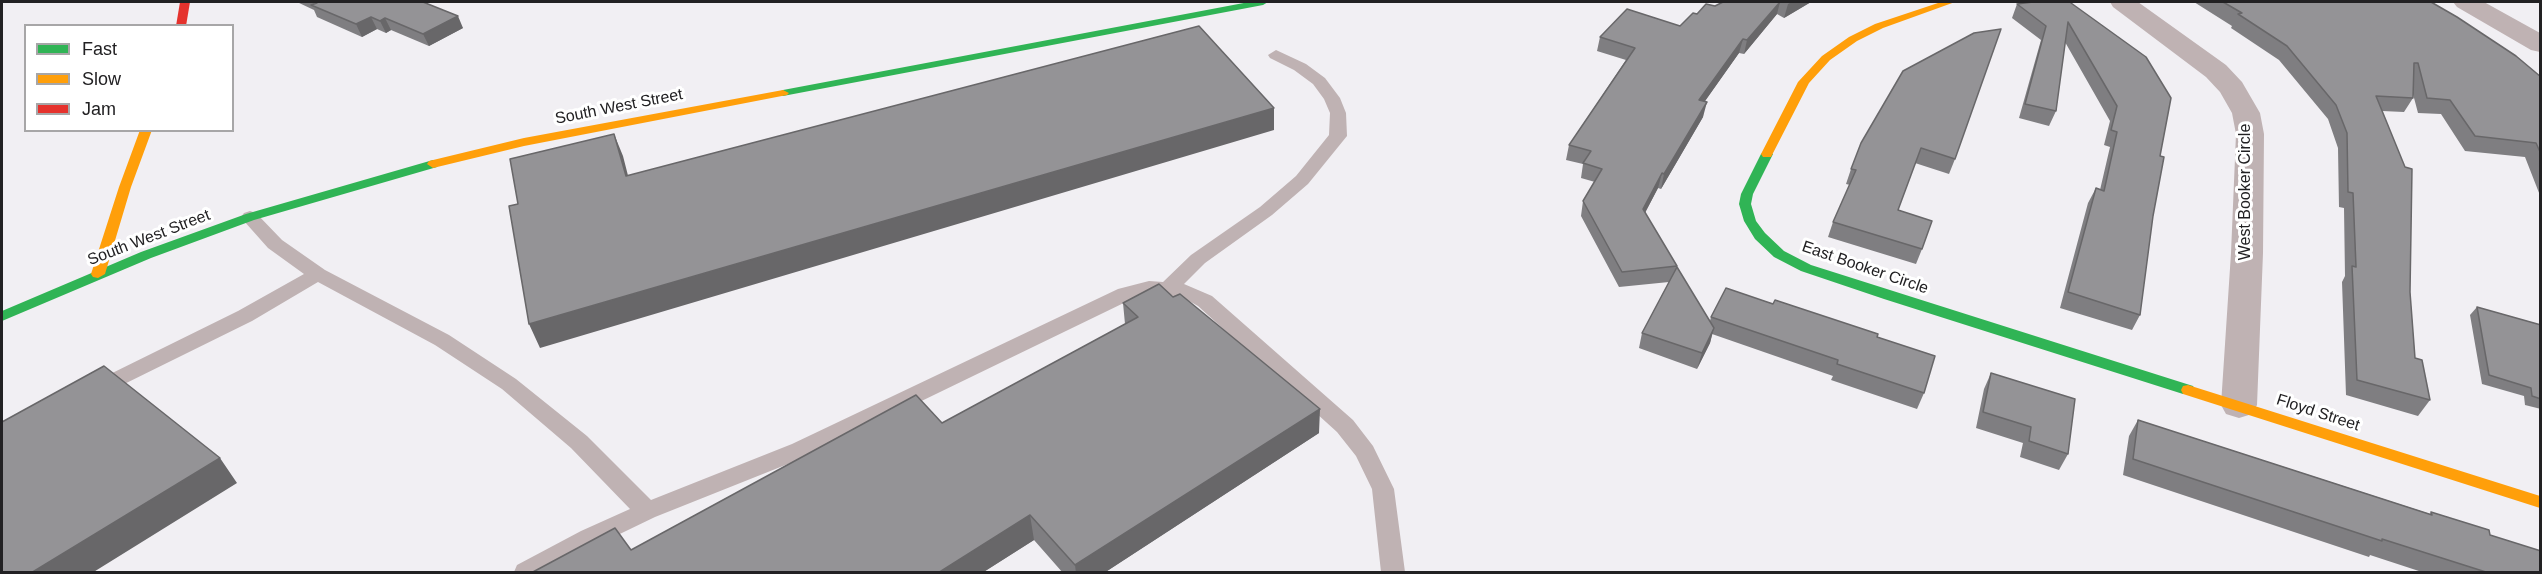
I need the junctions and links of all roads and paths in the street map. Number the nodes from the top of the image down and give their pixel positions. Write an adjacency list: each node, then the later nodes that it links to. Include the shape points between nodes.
1 (185, 2): 6 (street)
2 (1263, 2): 10 (street, South West Street, via 524,142 416,168)
3 (1950, 2): 15 (street, East Booker Circle, via 1853,39 1826,58 1804,82 1747,194 1745,204 1750,221 1779,254 1806,268)
4 (2122, 2): 17 (street, West Booker Circle, via 2216,71 2232,88 2246,113 2250,134 2249,182)
5 (2466, 2): 7 (street)
6 (181, 24)
7 (2541, 44)
8 (1276, 55): 13 (lane, via 1319,81 1338,113 1338,136 1302,180 1266,212 1198,259)
9 (145, 132): 11 (street)
10 (250, 218): 11 (street, South West Street); 12 (lane, via 275,244)
11 (98, 274): 14 (street, South West Street)
12 (318, 274): 16 (lane, via 245,316); 19 (lane, via 442,340 509,384 579,442)
13 (1170, 287): 19 (lane, via 1149,287 1125,294 800,450); 21 (lane, via 1205,301 1345,426 1365,452 1383,489)
14 (2, 316)
15 (2086, 357): 17 (street, Floyd Street)
16 (78, 398)
17 (2239, 405): 18 (street, Floyd Street)
18 (2541, 502)
19 (646, 511): 20 (lane)
20 (526, 573)
21 (1394, 573)

